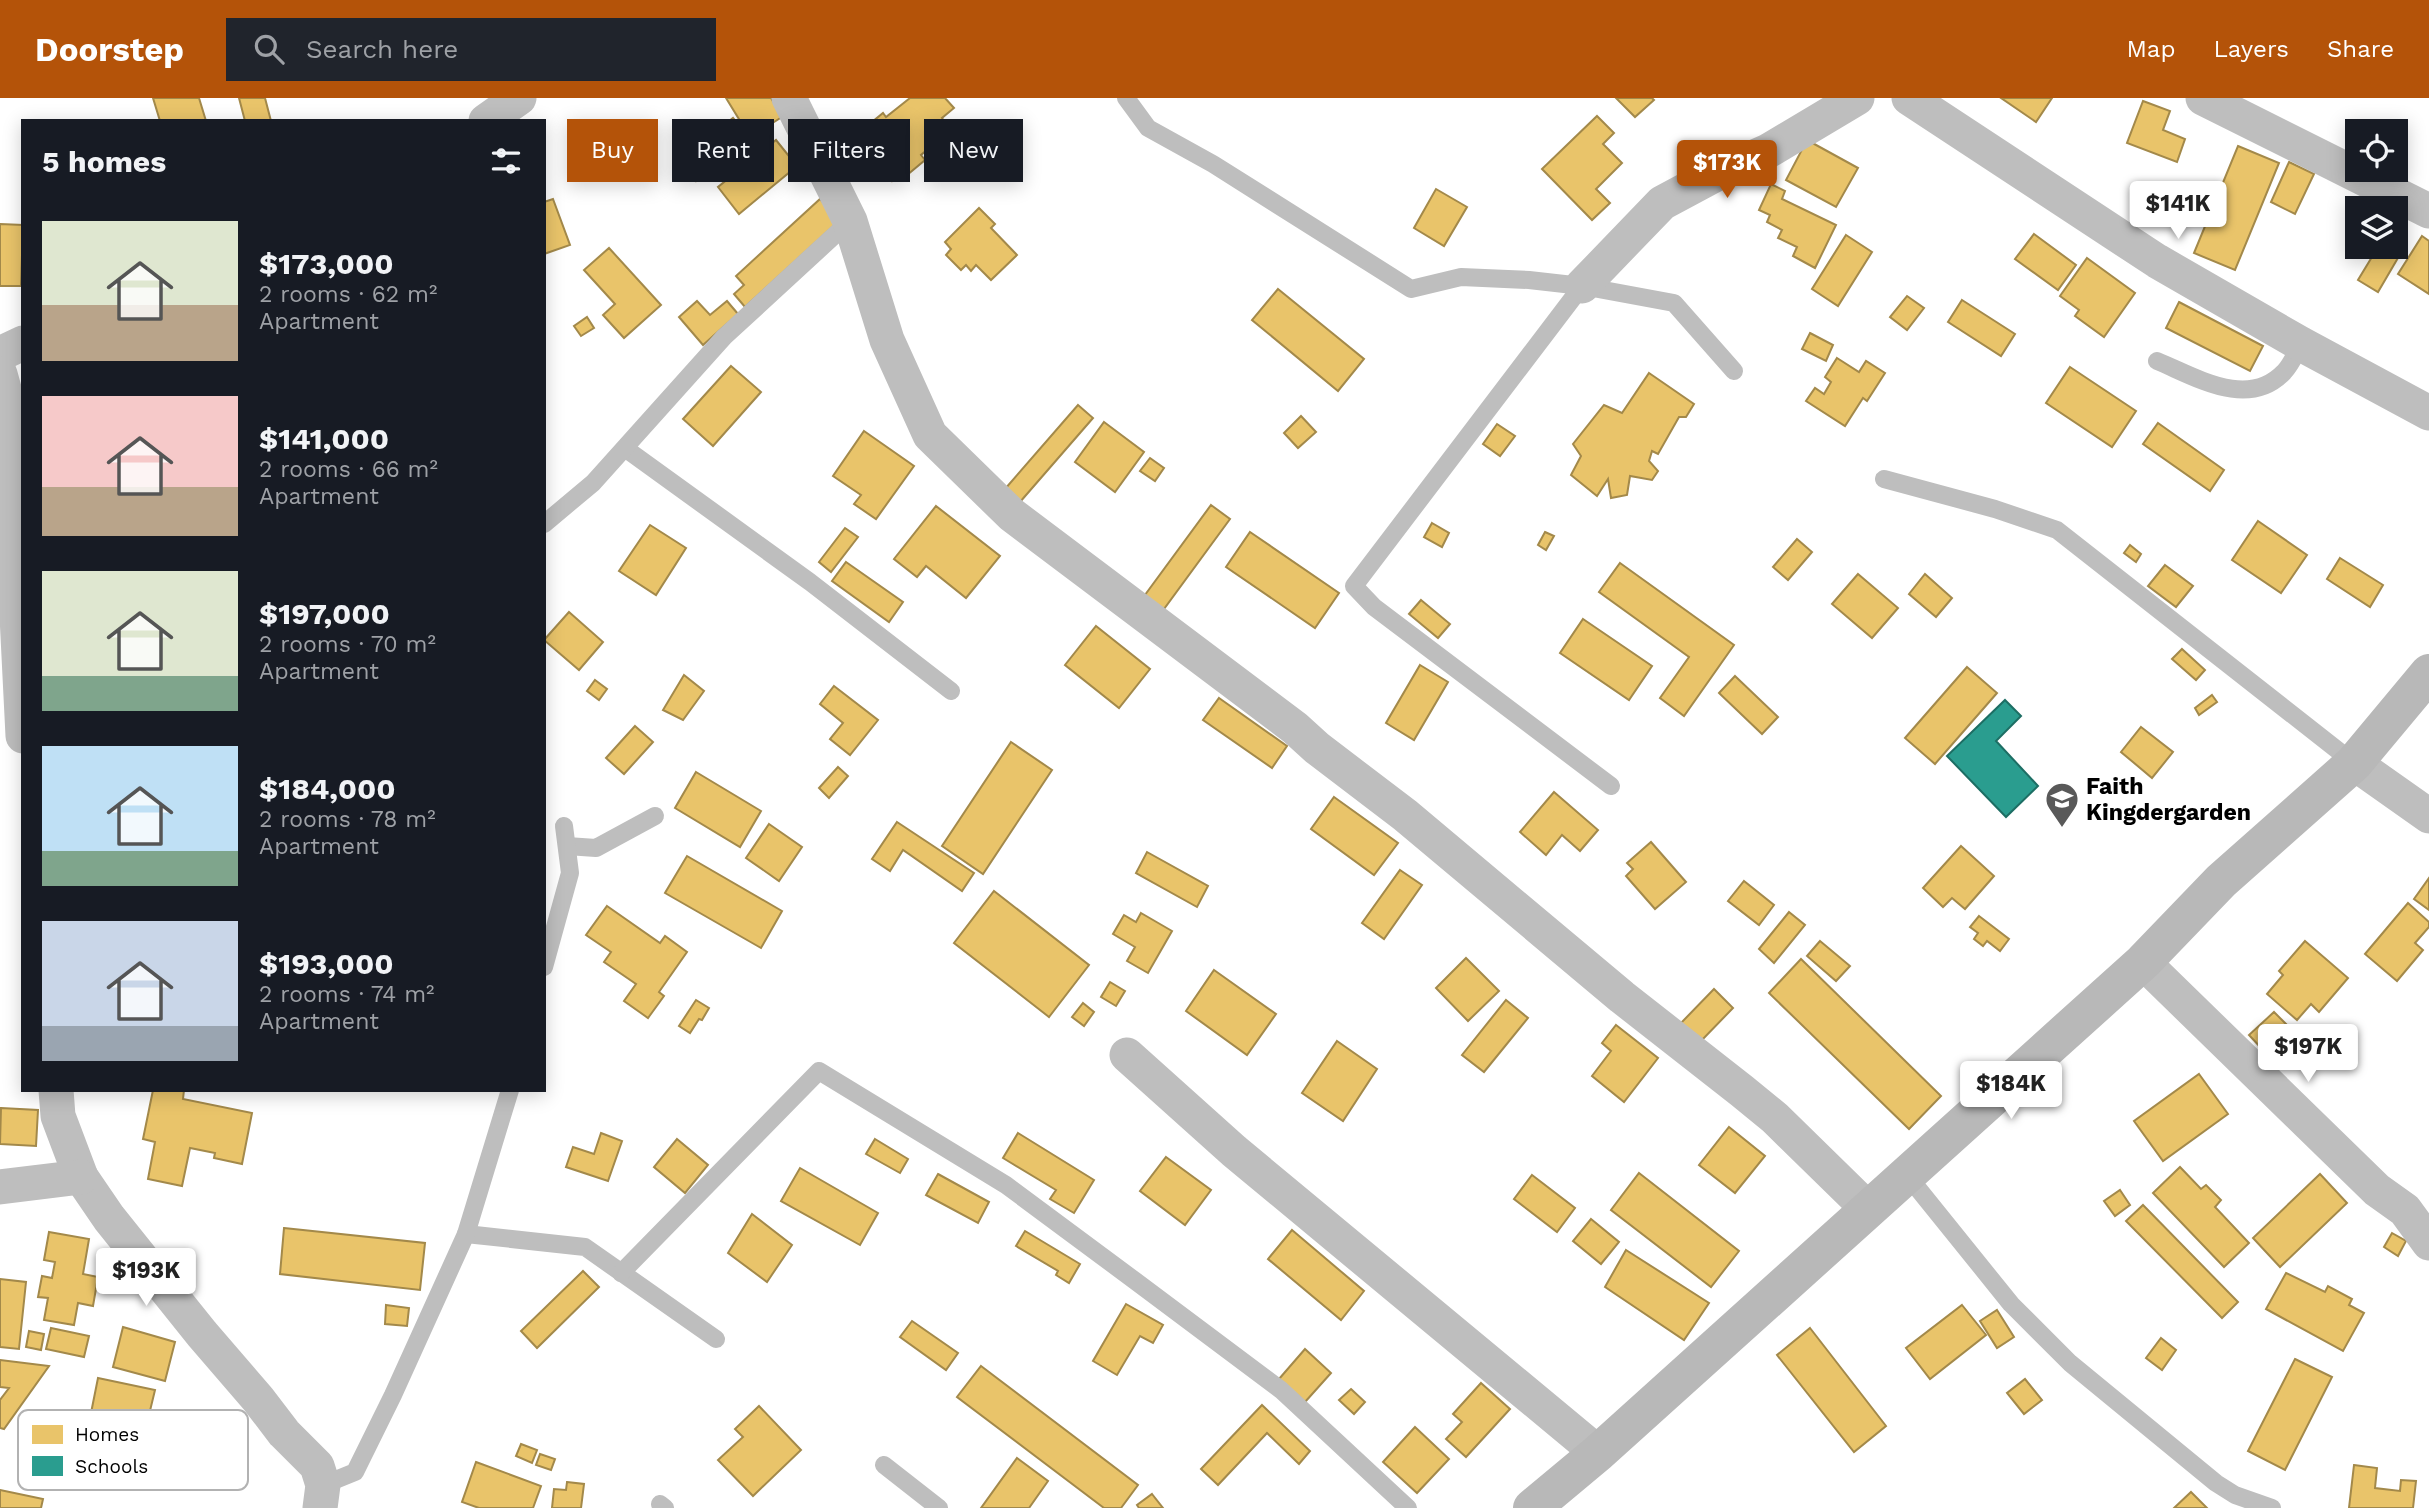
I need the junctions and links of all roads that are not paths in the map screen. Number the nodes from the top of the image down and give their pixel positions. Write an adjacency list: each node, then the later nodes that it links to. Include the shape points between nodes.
1 (519, 98): 7 (street)
2 (789, 98): 9 (street)
3 (1126, 98): 10 (lane, via 1148,128 1411,289 1461,277)
4 (1857, 98): 10 (street, via 1768,151 1662,203)
5 (1909, 98): 12 (street, via 2157,261)
6 (2203, 98): 8 (street)
7 (489, 119)
8 (2429, 211)
9 (850, 221): 18 (lane, via 724,337); 38 (street, via 887,340 930,435 1012,515 1405,815 1774,1118)
10 (1582, 286): 15 (lane, via 1674,303); 25 (lane, via 1354,586 1374,607)
11 (21, 344): 13 (street)
12 (2301, 344): 14 (lane, via 2284,372 2259,388 2227,390); 17 (street)
13 (0, 354)
14 (2157, 361)
15 (1734, 370)
16 (0, 374): 23 (street, via 6,396)
17 (2429, 413)
18 (626, 449): 20 (lane); 22 (lane)
19 (1884, 479): 24 (lane, via 2057,530)
20 (546, 522)
21 (2429, 673): 24 (main road)
22 (951, 691)
23 (21, 696)
24 (2354, 763): 27 (street); 31 (main road, via 2221,881)
25 (1611, 786)
26 (655, 816): 29 (lane, via 596,848)
27 (2429, 816)
28 (564, 826): 29 (lane)
29 (567, 846): 30 (lane, via 570,873)
30 (546, 960)
31 (2143, 962): 35 (main road); 40 (street, via 2377,1190 2405,1210)
32 (1127, 1055): 43 (street, via 1234,1152)
33 (56, 1092): 36 (street, via 58,1116)
34 (509, 1092): 39 (lane)
35 (1907, 1175): 38 (main road); 46 (lane, via 2011,1304 2070,1363 2216,1483)
36 (81, 1177): 37 (street); 45 (street, via 202,1334 317,1466)
37 (0, 1187)
38 (1868, 1209): 43 (main road)
39 (467, 1234): 41 (lane, via 586,1247); 45 (lane, via 355,1472)
40 (2429, 1243)
41 (621, 1273): 42 (lane); 48 (lane, via 818,1071 1006,1185 1281,1391)
42 (716, 1339)
43 (1598, 1454): 49 (main road)
44 (884, 1465): 47 (lane)
45 (322, 1496)
46 (2231, 1502): 50 (lane)
47 (939, 1508)
48 (1408, 1508)
49 (1532, 1508)
50 (2272, 1508)

